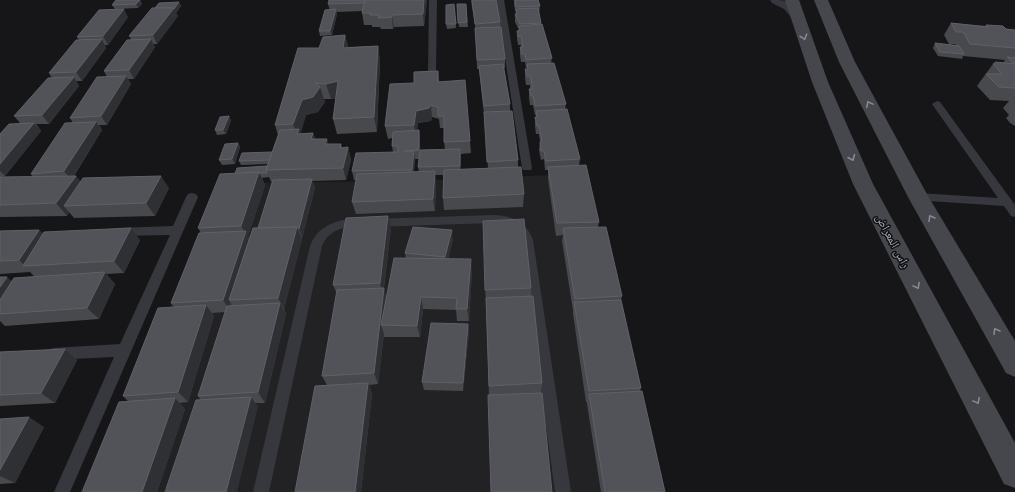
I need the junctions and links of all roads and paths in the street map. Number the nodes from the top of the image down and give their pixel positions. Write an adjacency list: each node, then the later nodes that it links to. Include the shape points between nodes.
1 (433, 0): 6 (lane)
2 (500, 0): 8 (lane)
3 (777, 0): 5 (street)
4 (821, 0): 10 (street, one-way to 4, via 847,62)
5 (794, 7): 18 (street, راس المعراض, one-way to 18, via 820,82 863,184)
6 (432, 71)
7 (937, 104): 11 (lane)
8 (526, 168)
9 (192, 197): 13 (lane)
10 (918, 197): 11 (lane); 17 (street, one-way to 10)
11 (1007, 202): 12 (lane)
12 (1015, 213)
13 (178, 230): 14 (lane); 15 (lane)
14 (108, 233)
15 (125, 350): 16 (lane); 19 (lane)
16 (39, 354)
17 (1015, 365)
18 (1015, 473)
19 (62, 492)
20 (260, 492): 21 (lane, via 316,246 322,234 343,224 493,219 512,222 520,227 527,240)
21 (564, 492)

